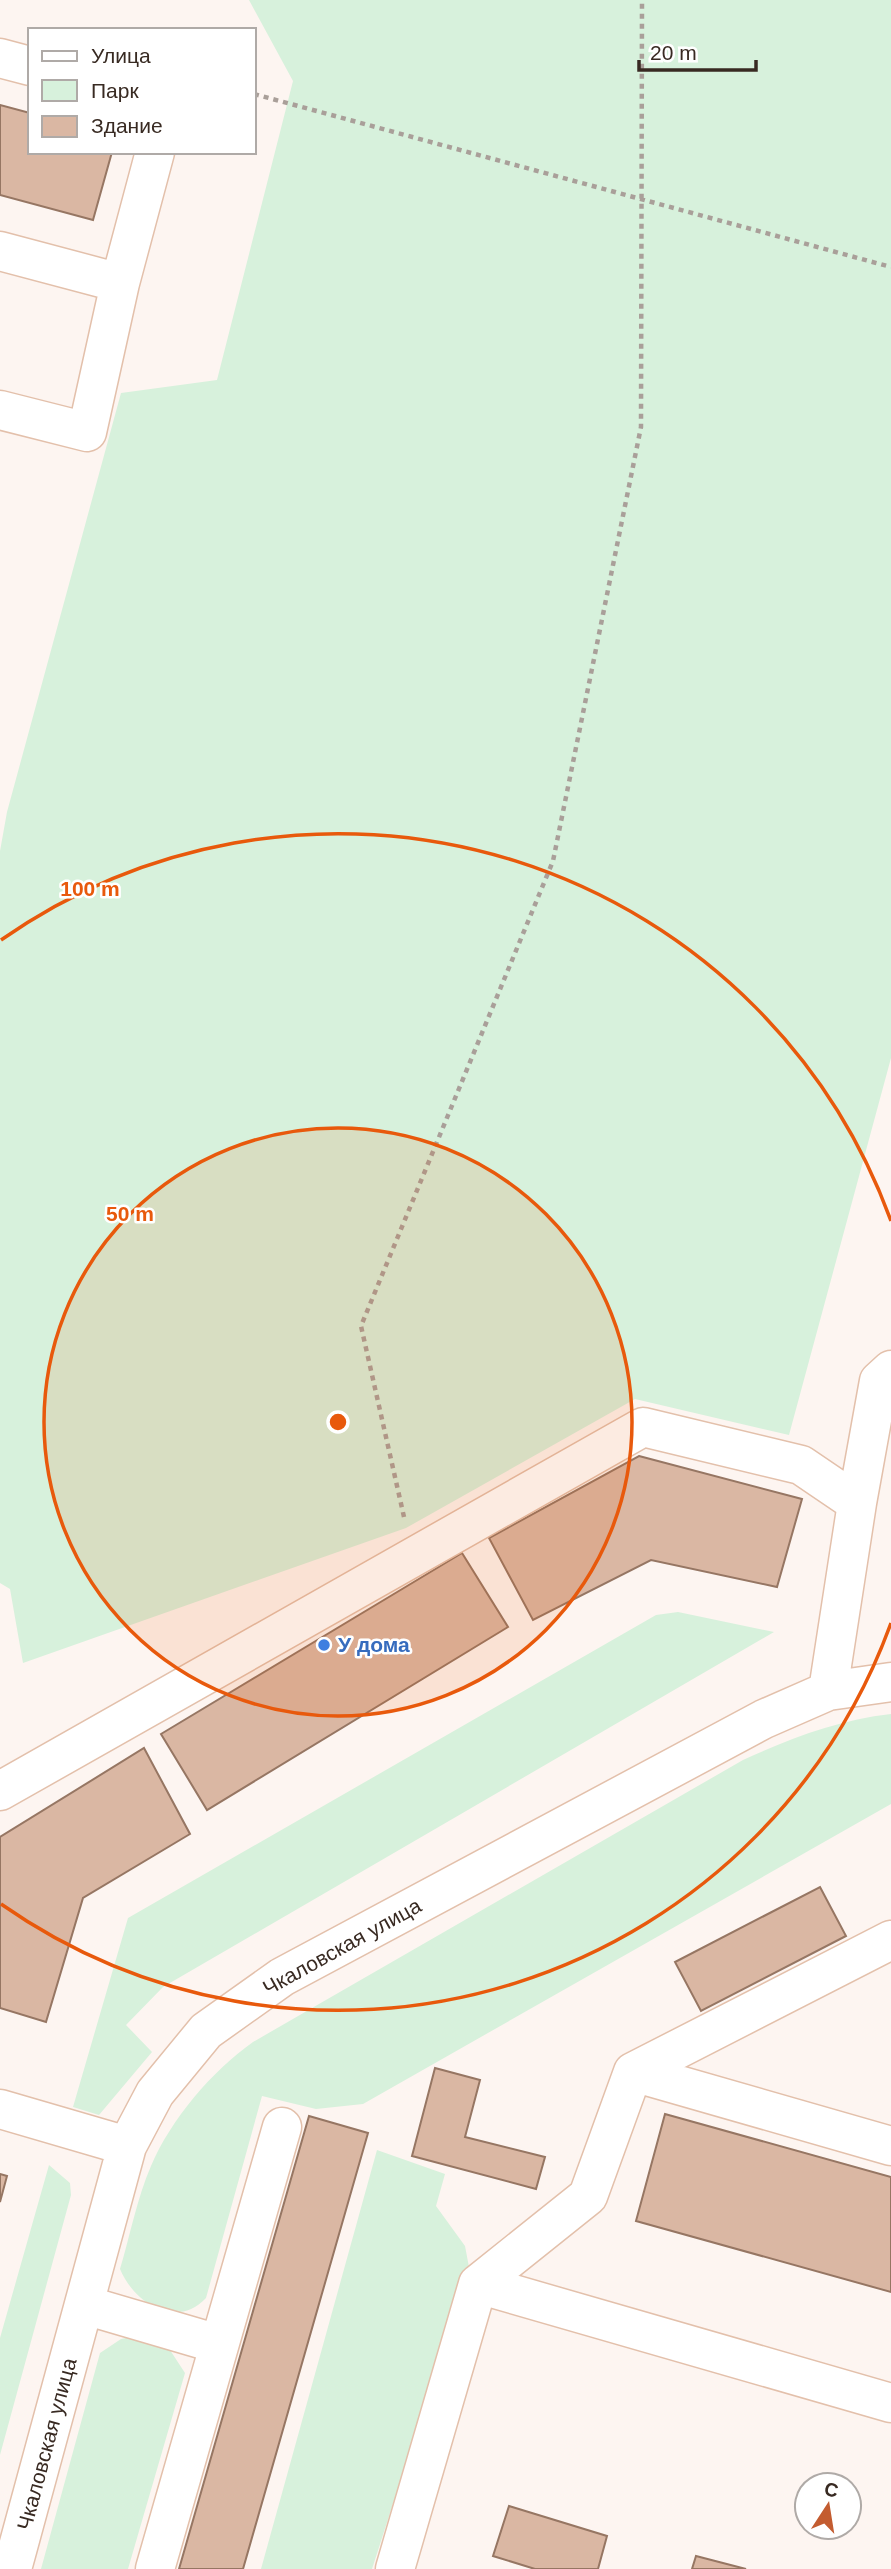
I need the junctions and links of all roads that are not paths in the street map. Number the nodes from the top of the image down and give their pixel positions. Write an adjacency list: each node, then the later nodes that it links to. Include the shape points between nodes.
1 (0, 58): 2 (street)
2 (28, 65)
3 (154, 154): 5 (street)
4 (0, 251): 5 (street)
5 (120, 283): 6 (street, via 87,432)
6 (0, 410)
7 (891, 1370): 8 (street, via 879,1381)
8 (857, 1503): 10 (street); 11 (street, via 801,1465 643,1427)
9 (891, 1682): 10 (street, Чкаловская улица)
10 (828, 1691): 16 (street, Чкаловская улица, via 764,1719 282,1977 206,2031 155,2093)
11 (0, 1791)
12 (891, 1940): 13 (street)
13 (633, 2072): 17 (street); 18 (street, via 588,2196)
14 (0, 2109): 16 (street)
15 (282, 2127): 20 (street)
16 (127, 2146): 19 (street, Чкаловская улица)
17 (891, 2146)
18 (478, 2284): 21 (street); 24 (street)
19 (85, 2305): 20 (street); 22 (street, Чкаловская улица)
20 (218, 2344): 23 (street)
21 (891, 2403)
22 (12, 2569)
23 (155, 2569)
24 (396, 2569)

